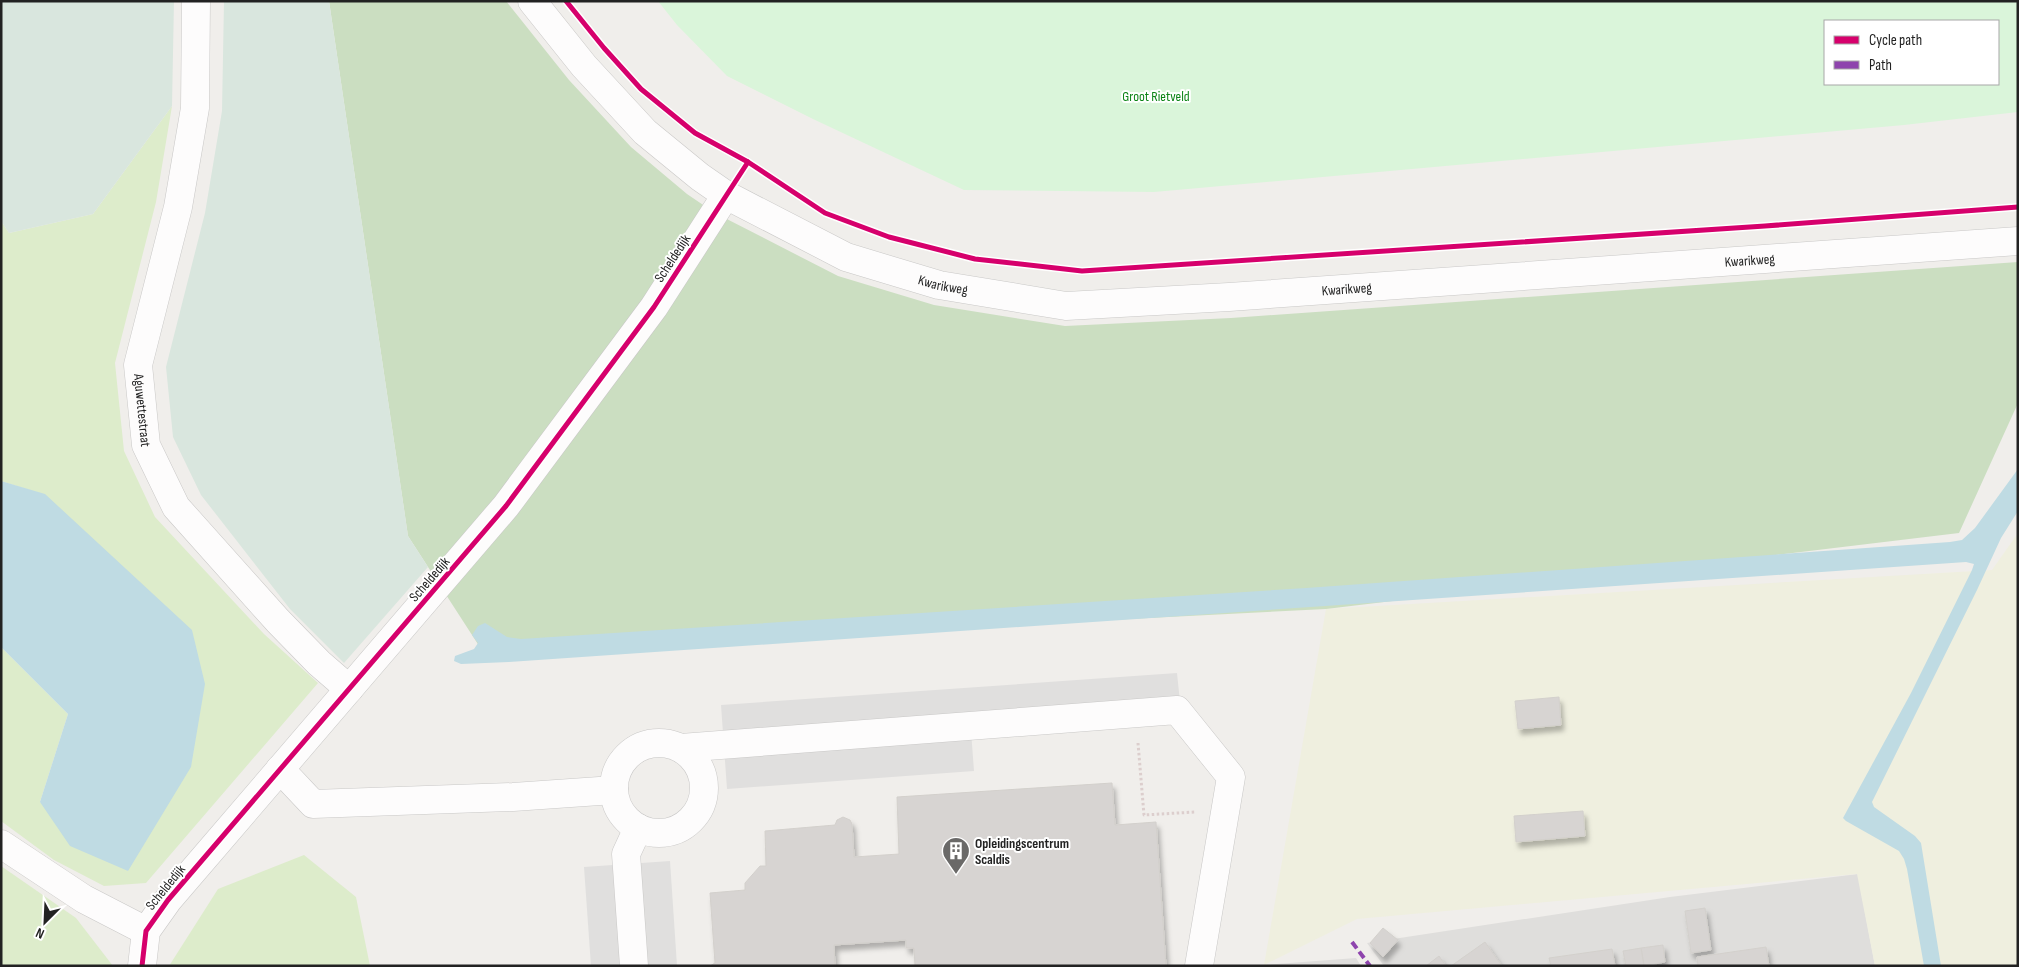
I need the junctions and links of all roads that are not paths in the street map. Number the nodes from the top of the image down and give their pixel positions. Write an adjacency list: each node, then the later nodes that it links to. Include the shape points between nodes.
1 (196, 1): 5 (street, Aguwettestraat, via 195,108 178,207 138,365 146,445 176,507 278,621 319,663)
2 (532, 1): 3 (street, Kwarikweg, via 584,66 645,132 700,178)
3 (726, 195): 4 (street, Kwarikweg, via 846,258 939,285 1066,306 1239,297); 5 (street, Scheldedijk, via 654,307 506,506)
4 (2018, 241)
5 (350, 688): 7 (street, Scheldedijk)
6 (681, 748): 8 (street, via 655,743 642,746 621,764); 9 (street, via 694,758 702,772 705,787 699,810 683,826 668,832 652,833); 14 (street, via 1177,710 1231,776)
7 (280, 769): 8 (street, via 312,804); 11 (street, Scheldedijk, via 168,900)
8 (614, 790): 9 (street, via 617,805)
9 (638, 828): 13 (street, via 626,854)
10 (1, 844): 11 (street, via 84,899)
11 (146, 931): 12 (street, Scheldedijk)
12 (142, 966)
13 (634, 966)
14 (1199, 966)

